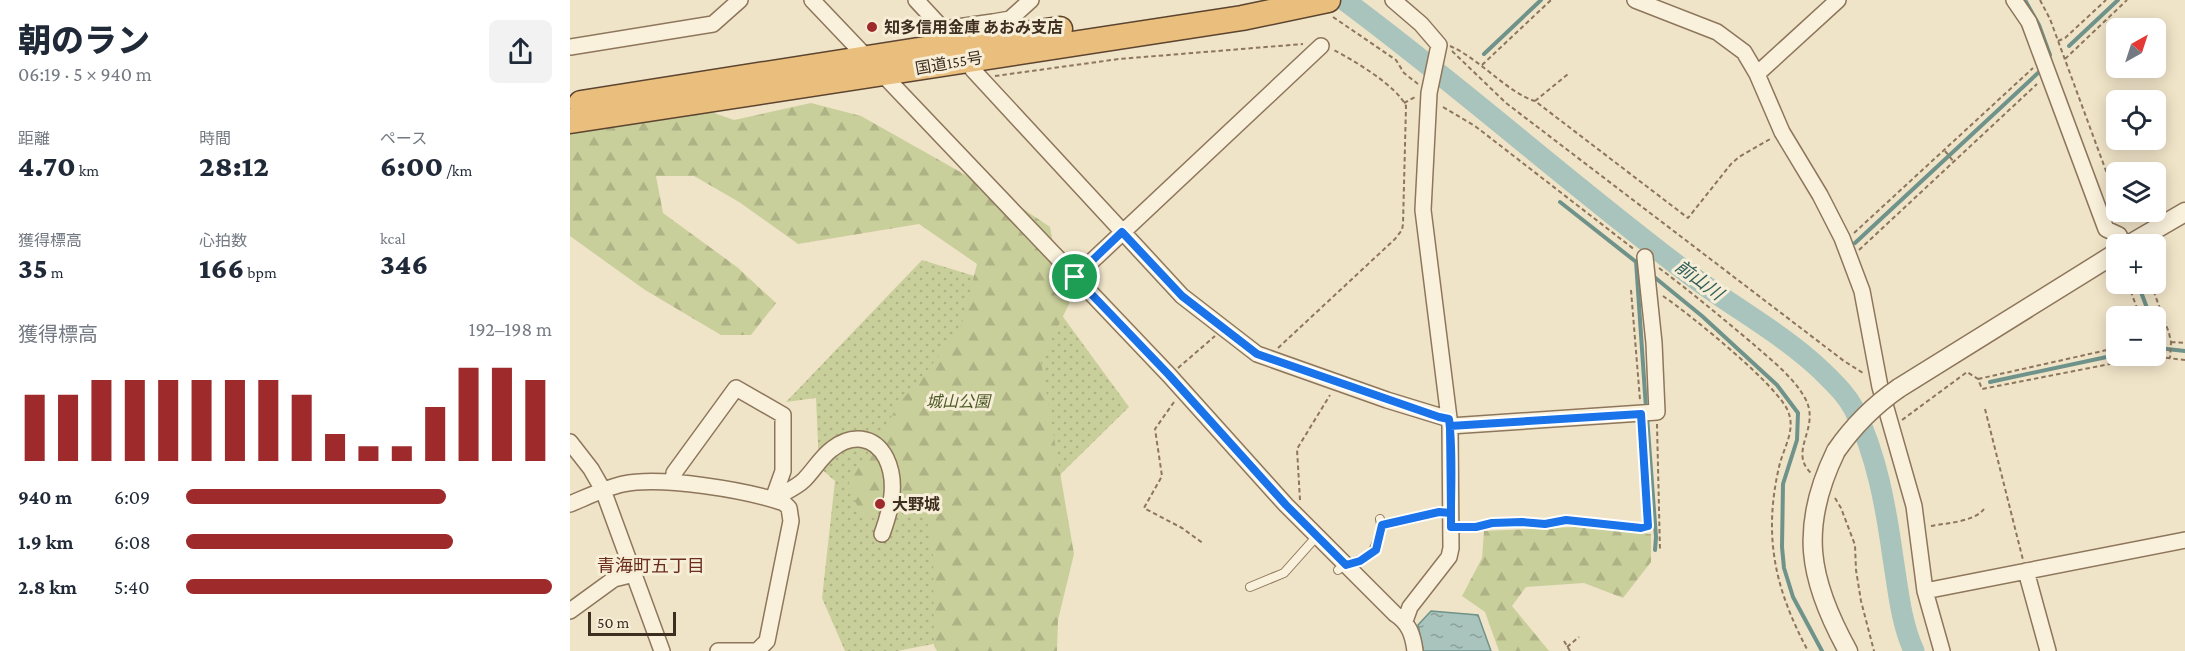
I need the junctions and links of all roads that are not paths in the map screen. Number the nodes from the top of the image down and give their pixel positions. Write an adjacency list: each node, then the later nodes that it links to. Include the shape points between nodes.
1 (740, 0): 13 (street, via 713,24)
2 (812, 0): 15 (street)
3 (916, 0): 11 (street, via 943,29)
4 (1031, 0): 11 (street)
5 (1252, 0): 11 (highway, 国道155号, via 1093,25)
6 (1393, 0): 26 (street, via 1437,48 1430,89 1423,210)
7 (1635, 0): 16 (street, via 1727,38 1744,52)
8 (1838, 0): 16 (street)
9 (2014, 0): 21 (street, via 2029,22 2106,229)
10 (1322, 1): 14 (highway, 国道155号, via 1242,18)
11 (994, 30): 15 (highway, 国道155号)
12 (1321, 46): 20 (street)
13 (570, 47)
14 (970, 59): 15 (highway, 国道155号); 20 (street, via 973,70)
15 (875, 66): 17 (highway, 国道155号); 18 (highway, 国道155号); 25 (street)
16 (1757, 74): 40 (street, via 1782,132 1846,248 1862,291 1879,377 1914,506)
17 (570, 105)
18 (570, 121)
19 (2185, 212): 22 (street)
20 (1122, 232): 25 (street); 26 (street, via 1182,296 1257,354)
21 (2117, 234)
22 (2147, 234)
23 (1645, 257): 26 (street, via 1654,343 1649,413)
24 (2106, 259): 47 (street, bridge, via 1879,402 1836,451 1818,493 1811,547 1822,598)
25 (1075, 277): 34 (street)
26 (1450, 422): 32 (street)
27 (570, 442): 29 (street)
28 (674, 482): 29 (street, via 624,484); 30 (street); 30 (street, via 674,473 736,388 783,416 783,471)
29 (603, 490): 31 (street); 38 (street)
30 (773, 499): 33 (street, via 802,482 831,449 861,437 883,453 892,478 889,513); 43 (street, via 789,507 791,521)
31 (570, 504)
32 (1451, 520): 36 (lane, via 1439,512 1381,522 1376,550); 42 (street, via 1449,557 1410,607)
33 (882, 534)
34 (1317, 536): 36 (street); 39 (lane, via 1284,573)
35 (2185, 540): 37 (street)
36 (1342, 568): 42 (street)
37 (2026, 571): 40 (street); 49 (street)
38 (634, 574): 41 (street, via 614,579); 44 (street)
39 (1250, 586)
40 (1925, 591): 48 (street)
41 (570, 611)
42 (1405, 621): 46 (street)
43 (764, 649): 45 (street)
44 (662, 651)
45 (718, 651)
46 (1415, 651)
47 (1848, 651)
48 (1942, 651)
49 (2048, 651)

